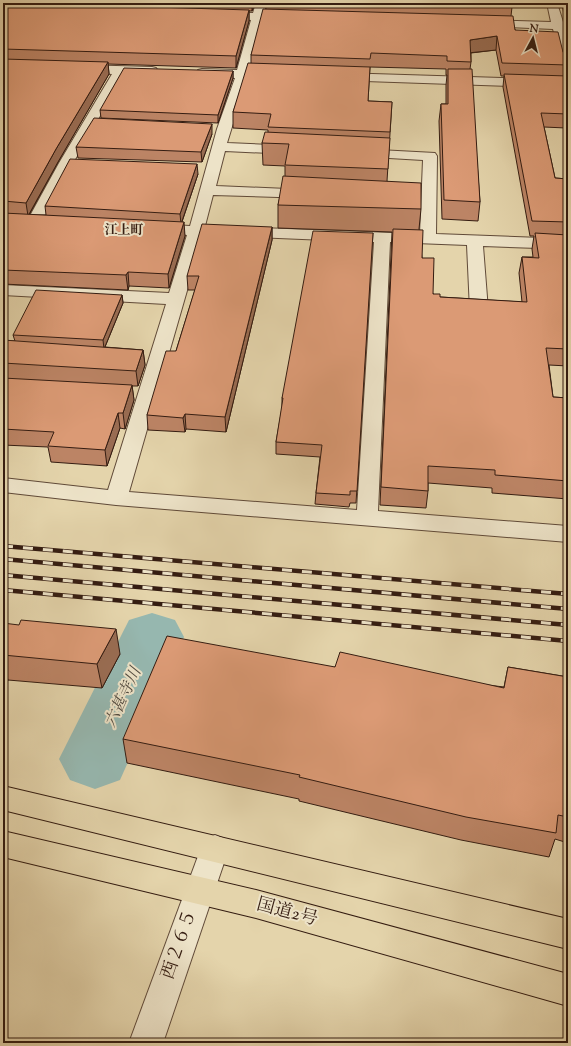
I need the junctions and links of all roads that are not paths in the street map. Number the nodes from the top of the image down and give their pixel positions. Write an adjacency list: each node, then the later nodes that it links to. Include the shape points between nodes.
1 (552, 3): 6 (street)
2 (259, 10): 3 (street); 4 (street); 12 (street)
3 (207, 15)
4 (300, 18)
5 (472, 23): 6 (street)
6 (563, 26): 7 (street)
7 (568, 64)
8 (65, 68): 9 (street)
9 (120, 70): 10 (street); 16 (street)
10 (166, 72)
11 (189, 72): 12 (street)
12 (242, 74): 13 (street); 18 (street, via 216,128)
13 (290, 76)
14 (330, 77): 15 (street)
15 (568, 84)
16 (90, 123): 17 (street); 21 (street)
17 (106, 124)
18 (219, 147): 19 (street); 23 (street, via 205,169)
19 (305, 151)
20 (344, 153): 26 (street, via 430,156)
21 (66, 163): 22 (street); 27 (street)
22 (81, 164)
23 (207, 190): 24 (street); 29 (street)
24 (326, 195)
25 (413, 198): 26 (street)
26 (429, 199): 31 (street)
27 (34, 223)
28 (142, 228): 29 (street)
29 (196, 231): 30 (street); 35 (street)
30 (382, 238): 31 (street); 39 (street)
31 (428, 239): 32 (street)
32 (475, 241): 33 (street); 36 (street)
33 (568, 244)
34 (3, 290): 35 (street)
35 (176, 299): 38 (street, via 150,358)
36 (479, 310)
37 (3, 485): 38 (street)
38 (116, 498): 39 (street)
39 (367, 518): 40 (street)
40 (568, 534)
41 (3, 798): 43 (highway)
42 (3, 844): 44 (highway, 国道2号)
43 (215, 848): 44 (street, 西２６５); 45 (highway)
44 (200, 890): 46 (highway, 国道2号); 47 (street, 西２６５)
45 (568, 934)
46 (568, 990)
47 (146, 1043)

